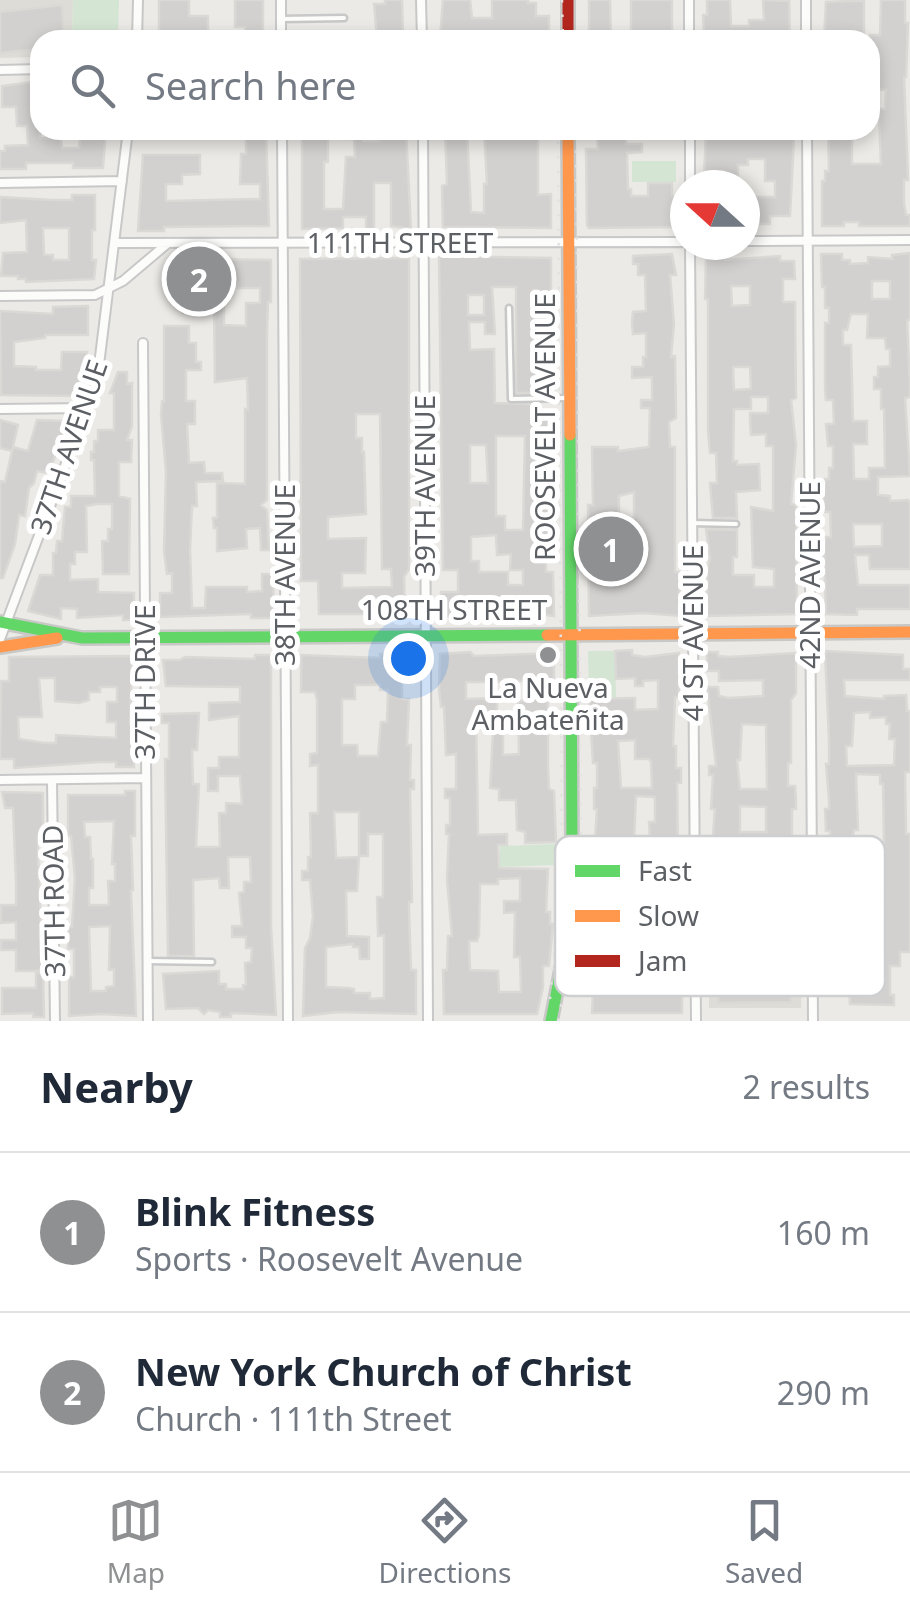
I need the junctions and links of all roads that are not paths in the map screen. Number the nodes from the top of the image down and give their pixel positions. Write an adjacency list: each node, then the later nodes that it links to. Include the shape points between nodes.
1 (138, 0): 9 (street)
2 (281, 0): 8 (street)
3 (422, 0): 11 (street)
4 (568, 0): 12 (main road)
5 (689, 0): 13 (street)
6 (806, 0): 14 (street)
7 (344, 18): 8 (lane)
8 (281, 19): 10 (street)
9 (137, 30)
10 (281, 30)
11 (422, 30)
12 (568, 30)
13 (689, 30)
14 (806, 30)
15 (30, 69): 16 (street)
16 (0, 70)
17 (127, 140): 25 (street, 37TH AVENUE)
18 (282, 140): 31 (street, 38TH AVENUE)
19 (423, 140): 32 (street, 39TH AVENUE)
20 (568, 140): 33 (main road, ROOSEVELT AVENUE)
21 (690, 140): 23 (street)
22 (807, 140): 26 (street, 42ND AVENUE)
23 (690, 170)
24 (0, 182): 25 (street)
25 (122, 182): 29 (street, 37TH AVENUE)
26 (808, 240): 27 (street); 28 (street); 47 (street, 42ND AVENUE)
27 (910, 240)
28 (760, 241)
29 (114, 242): 30 (street, 111TH STREET); 36 (street, 37TH AVENUE)
30 (168, 242): 31 (street, 111TH STREET); 36 (street)
31 (283, 243): 32 (street, 111TH STREET); 52 (street, 38TH AVENUE)
32 (423, 243): 33 (street, 111TH STREET); 48 (street, 39TH AVENUE)
33 (568, 243): 34 (street, 111TH STREET); 40 (main road, ROOSEVELT AVENUE)
34 (670, 243)
35 (688, 260): 43 (street, 41ST AVENUE)
36 (110, 288): 37 (street, via 92,295); 41 (street, 37TH AVENUE)
37 (0, 296)
38 (509, 308): 40 (lane, via 510,400)
39 (142, 343): 51 (street, 37TH DRIVE)
40 (570, 398): 49 (main road, ROOSEVELT AVENUE)
41 (88, 408): 42 (street); 45 (street, 37TH AVENUE)
42 (0, 409)
43 (692, 524): 44 (lane); 50 (street, 41ST AVENUE)
44 (736, 524)
45 (3, 622): 53 (main road, 108TH STREET); 54 (street, 37TH AVENUE)
46 (910, 632): 47 (main road, 108TH STREET)
47 (811, 633): 50 (main road, 108TH STREET); 61 (street, 42ND AVENUE)
48 (426, 634): 49 (main road, 108TH STREET); 52 (main road, 108TH STREET); 70 (street, 39TH AVENUE)
49 (571, 634): 50 (main road, 108TH STREET); 59 (main road, ROOSEVELT AVENUE)
50 (693, 634): 60 (street, 41ST AVENUE)
51 (144, 636): 52 (main road, 108TH STREET); 53 (main road, 108TH STREET); 56 (street, 37TH DRIVE)
52 (285, 636): 69 (street, 38TH AVENUE)
53 (66, 637): 55 (main road)
54 (0, 639)
55 (0, 647)
56 (145, 778): 58 (street); 62 (street, 37TH DRIVE)
57 (0, 780): 58 (street)
58 (52, 780): 67 (street, 37TH ROAD)
59 (572, 836)
60 (695, 836)
61 (812, 836)
62 (147, 961): 63 (lane); 68 (street, 37TH DRIVE)
63 (212, 962)
64 (556, 996): 71 (main road, ROOSEVELT AVENUE)
65 (696, 996): 72 (street, 41ST AVENUE)
66 (813, 996): 73 (street, 42ND AVENUE)
67 (56, 1021)
68 (148, 1021)
69 (288, 1021)
70 (428, 1021)
71 (550, 1021)
72 (696, 1021)
73 (813, 1021)

